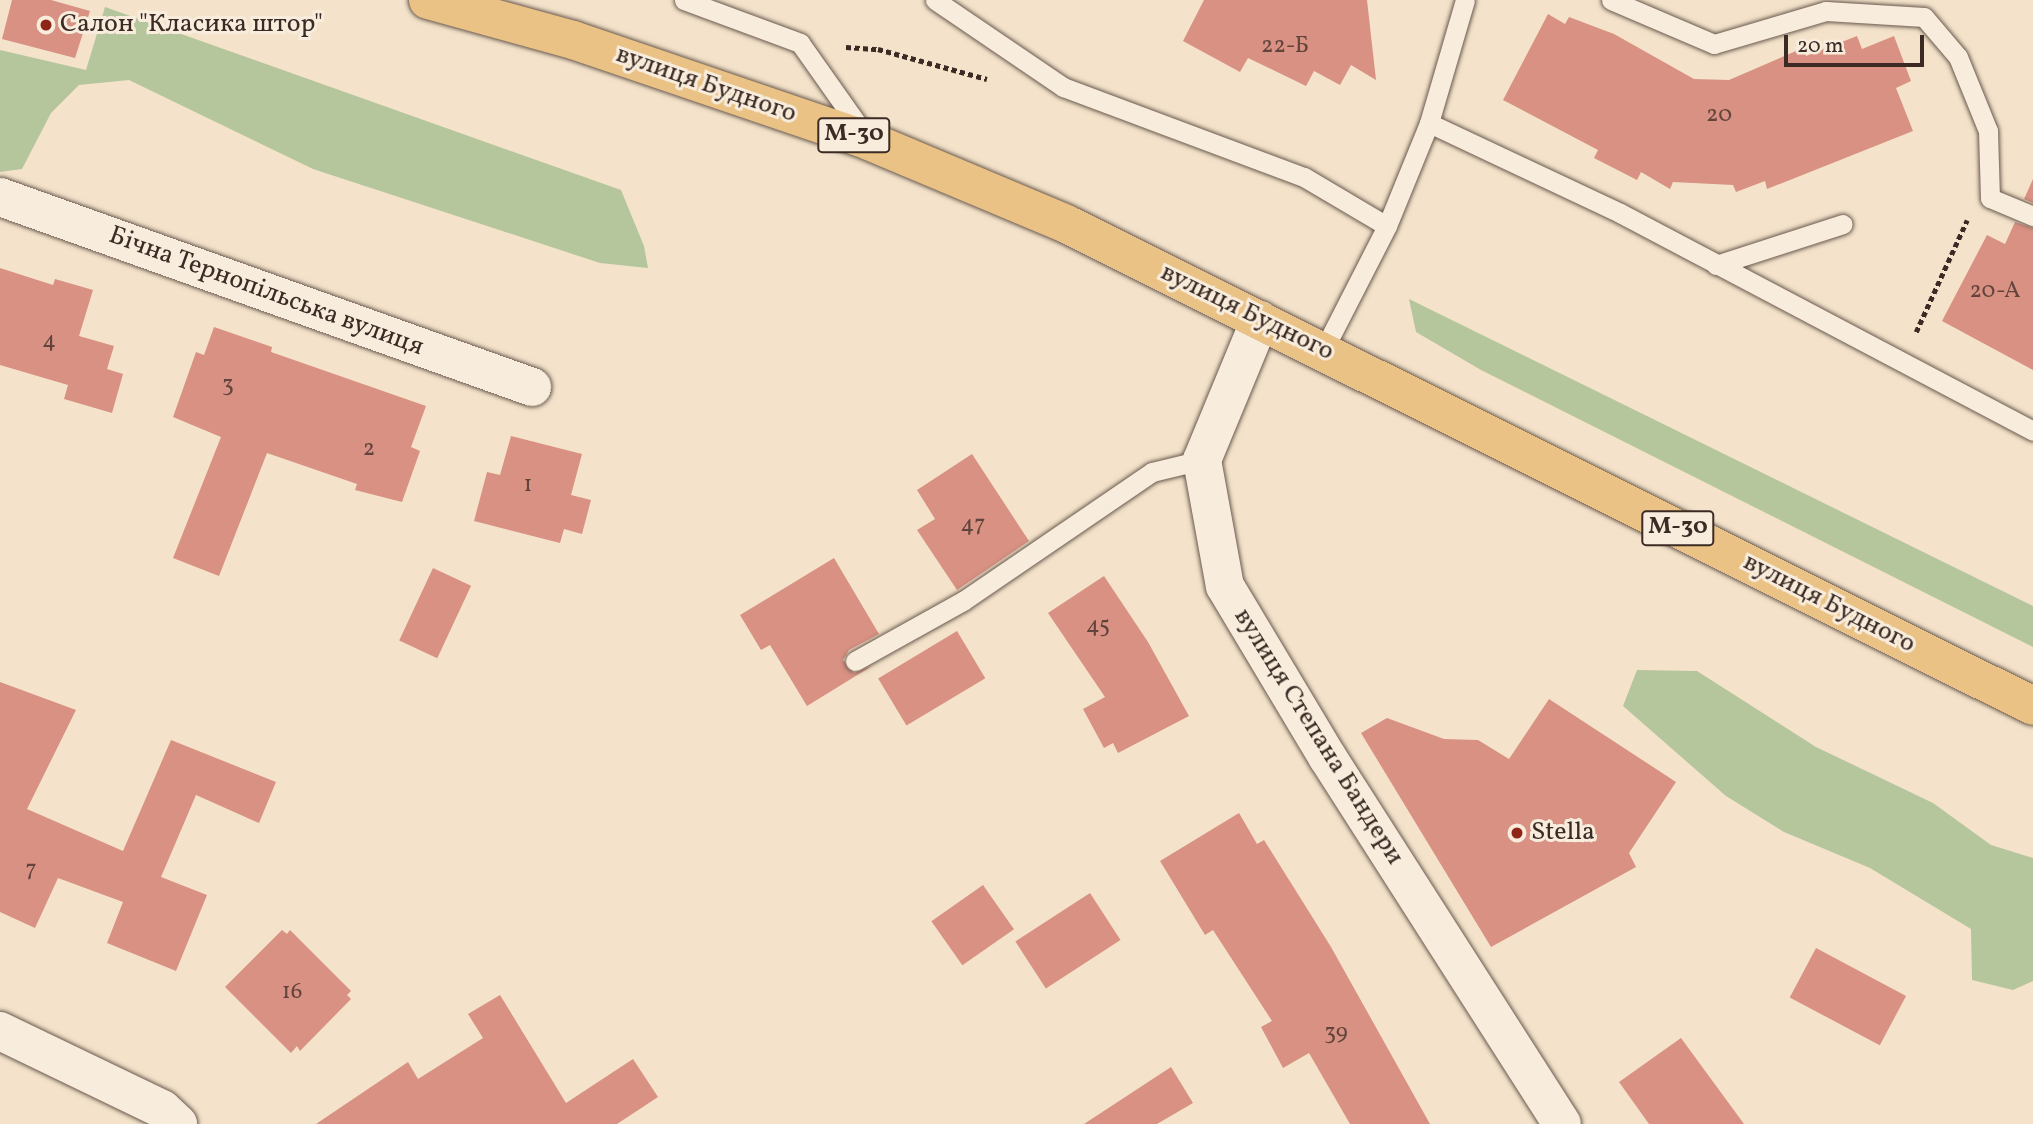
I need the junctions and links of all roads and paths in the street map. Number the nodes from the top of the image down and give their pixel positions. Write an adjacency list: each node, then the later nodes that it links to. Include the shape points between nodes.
1 (428, 0): 9 (highway, вулиця Будного / М-30, via 573,40)
2 (684, 0): 6 (lane)
3 (935, 0): 7 (lane)
4 (1465, 0): 8 (lane)
5 (1612, 0): 11 (lane, via 1714,44 1826,11 1924,16 1958,57 1988,131)
6 (800, 43): 7 (path, via 878,49 1013,85); 9 (lane)
7 (1050, 79): 14 (lane, via 1304,177)
8 (1429, 123): 14 (lane); 15 (lane, via 1620,213)
9 (869, 141): 16 (highway, вулиця Будного / М-30, via 1066,224)
10 (0, 197): 19 (street, Бічна Тернопільська вулиця)
11 (1990, 198): 12 (lane); 17 (path, via 1964,223)
12 (2033, 216)
13 (1843, 224): 15 (lane)
14 (1387, 226): 18 (lane)
15 (1716, 265): 20 (lane)
16 (1260, 320): 18 (highway, вулиця Будного / М-30); 21 (street)
17 (1910, 343)
18 (1323, 351): 23 (highway, вулиця Будного / М-30)
19 (533, 387)
20 (2033, 431)
21 (1202, 460): 22 (lane, via 1152,472 963,601); 26 (street, вулиця Степана Бандери, via 1225,586 1328,758)
22 (855, 661)
23 (2033, 706)
24 (0, 1031): 25 (street, via 162,1109)
25 (178, 1124)
26 (1562, 1124)

